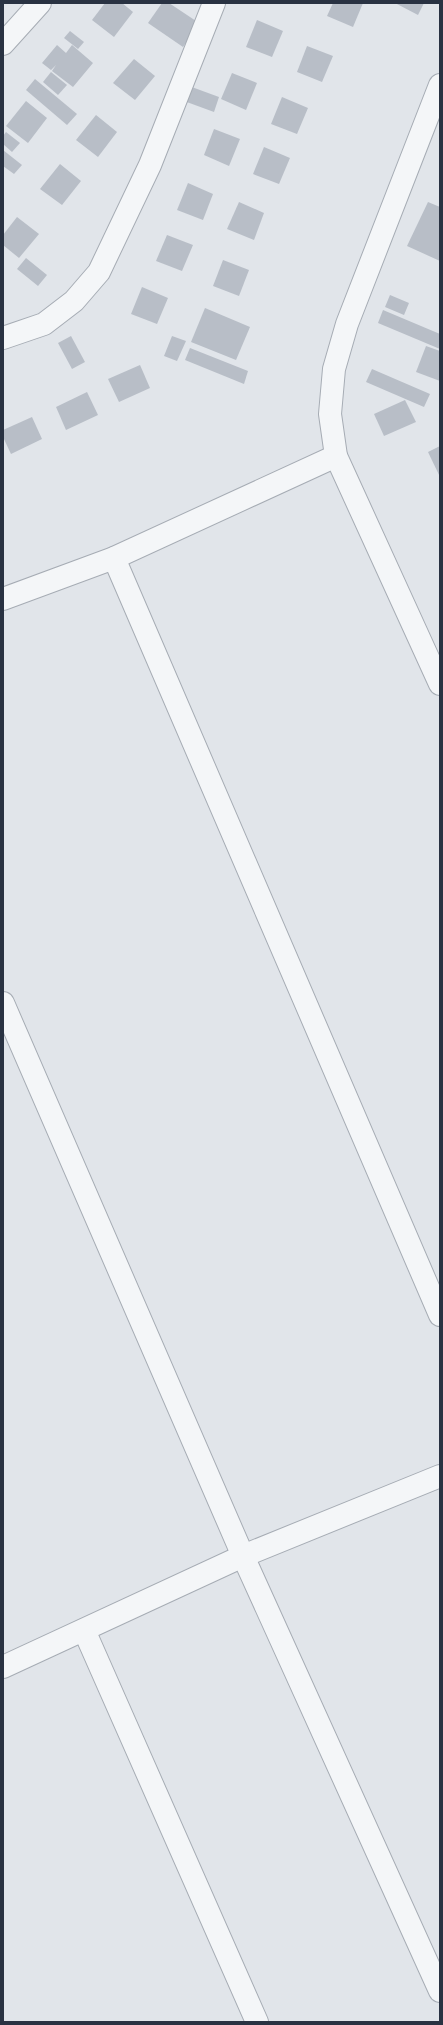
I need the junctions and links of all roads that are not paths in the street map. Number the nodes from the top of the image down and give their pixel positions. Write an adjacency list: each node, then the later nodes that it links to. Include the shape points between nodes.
1 (40, 3): 3 (street)
2 (214, 3): 5 (street, via 150,165 99,272 74,301 44,324)
3 (3, 44)
4 (440, 85): 6 (street, via 347,324 334,369 330,414)
5 (3, 338)
6 (336, 456): 7 (street); 9 (street)
7 (114, 558): 8 (street); 11 (street)
8 (3, 599)
9 (440, 684)
10 (3, 1003): 13 (street)
11 (440, 1315)
12 (440, 1476): 13 (street)
13 (243, 1556): 14 (street); 16 (street)
14 (84, 1630): 15 (street); 17 (street)
15 (3, 1667)
16 (440, 1991)
17 (257, 2022)

